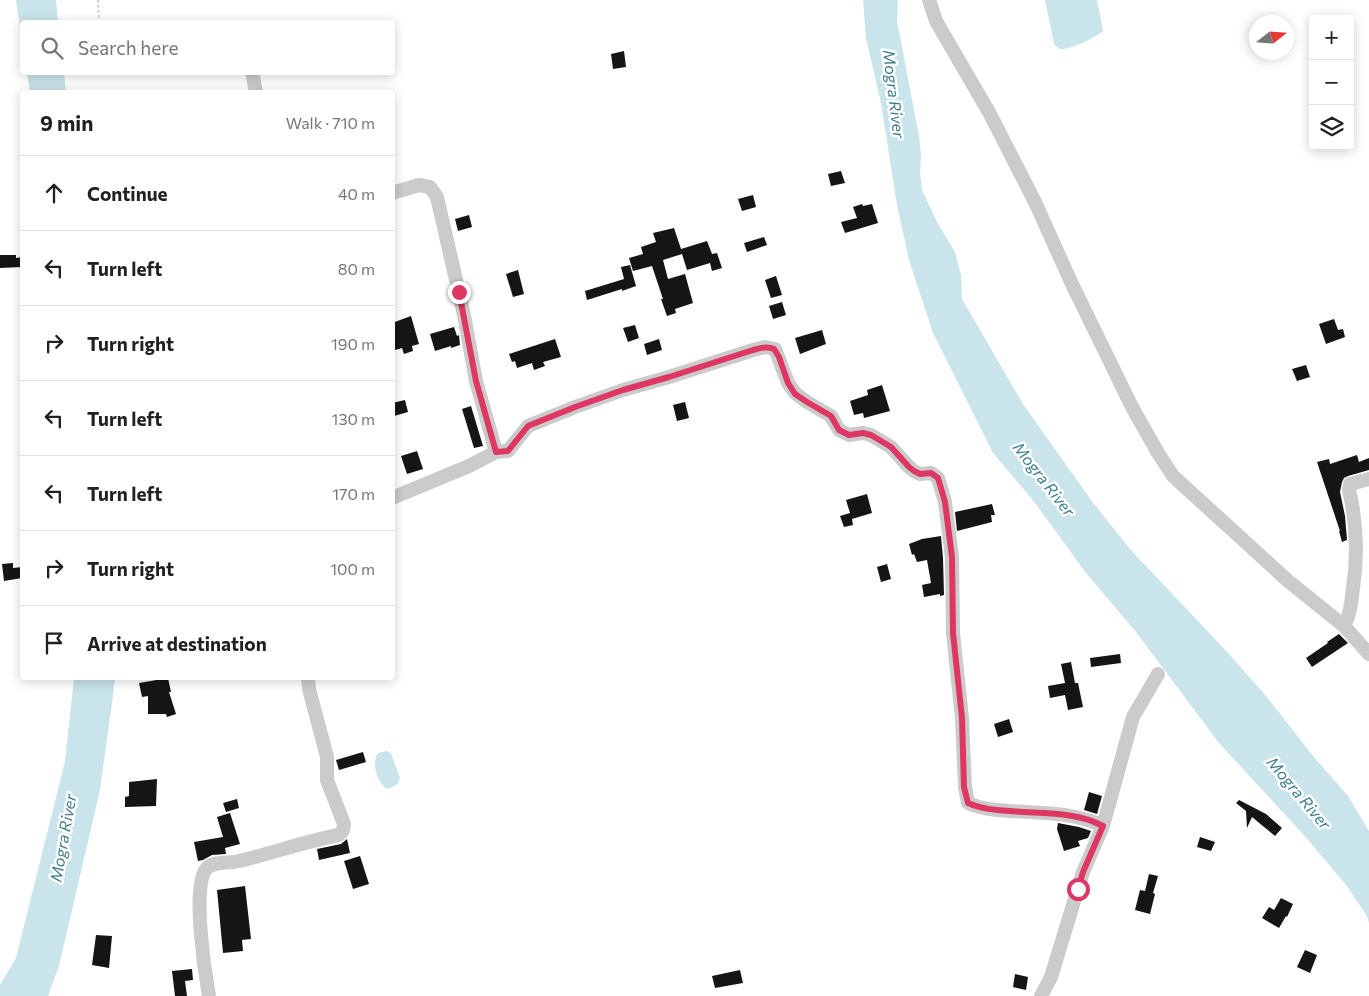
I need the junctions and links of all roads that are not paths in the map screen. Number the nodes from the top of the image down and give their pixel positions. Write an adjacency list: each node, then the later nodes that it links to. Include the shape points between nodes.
1 (929, 0): 8 (street, via 936,21 990,114 1035,202 1132,407 1173,476 1287,580)
2 (253, 75): 3 (street)
3 (256, 90)
4 (395, 192): 5 (street, via 419,185 430,187 437,197 476,381)
5 (496, 452): 7 (street); 12 (street, via 508,451 528,426 575,407 753,350 774,349 795,394 831,416 839,430 849,435 871,435 891,447 914,471 931,473 938,478 945,502 952,557 953,633 962,718 964,787 968,803 978,808 1067,815 1092,820)
6 (1369, 479): 8 (street, via 1349,486 1357,563 1349,615)
7 (395, 497)
8 (1344, 626): 9 (street)
9 (1369, 654)
10 (1158, 674): 12 (street, via 1133,717)
11 (308, 680): 13 (street, via 327,758 327,780 344,824 343,832 236,862 216,863 206,869 200,880 199,911)
12 (1103, 826): 14 (street, via 1083,872 1051,977)
13 (209, 996)
14 (1041, 996)

